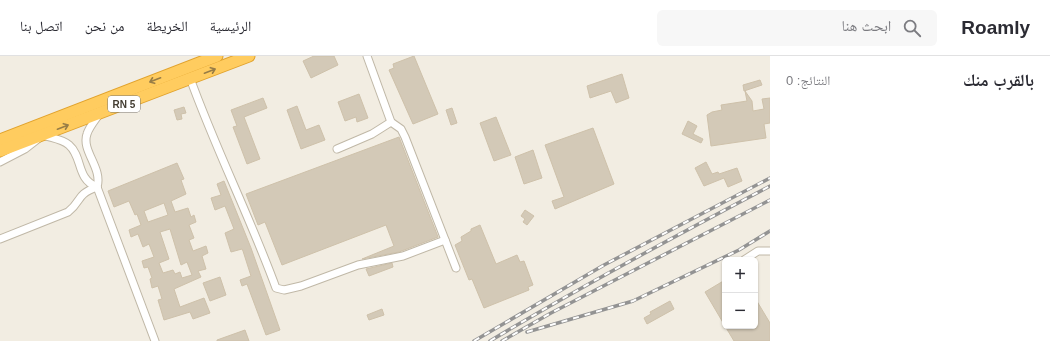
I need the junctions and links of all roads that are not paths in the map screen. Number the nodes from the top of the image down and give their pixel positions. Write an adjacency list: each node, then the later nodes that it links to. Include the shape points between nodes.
1 (217, 56): 8 (highway, RN 5, one-way to 8)
2 (249, 56): 4 (highway, RN 5, one-way to 2)
3 (367, 56): 6 (lane)
4 (190, 78): 5 (highway, RN 5); 14 (lane, via 276,288 284,290 301,286 358,265 403,256)
5 (100, 113): 7 (highway, RN 5, one-way to 5); 12 (lane, via 86,140 99,176)
6 (391, 122): 9 (lane, via 372,134); 14 (lane, via 401,129 406,137)
7 (43, 135): 10 (highway, RN 5); 11 (lane, via 25,149); 12 (lane, via 62,141 72,148 86,180)
8 (0, 140)
9 (337, 149)
10 (0, 151)
11 (0, 162)
12 (97, 187): 13 (lane, via 79,196 75,206 68,212); 18 (lane)
13 (0, 239)
14 (445, 240): 17 (lane)
15 (770, 251): 16 (lane, via 758,252)
16 (749, 257)
17 (456, 268)
18 (155, 341)

